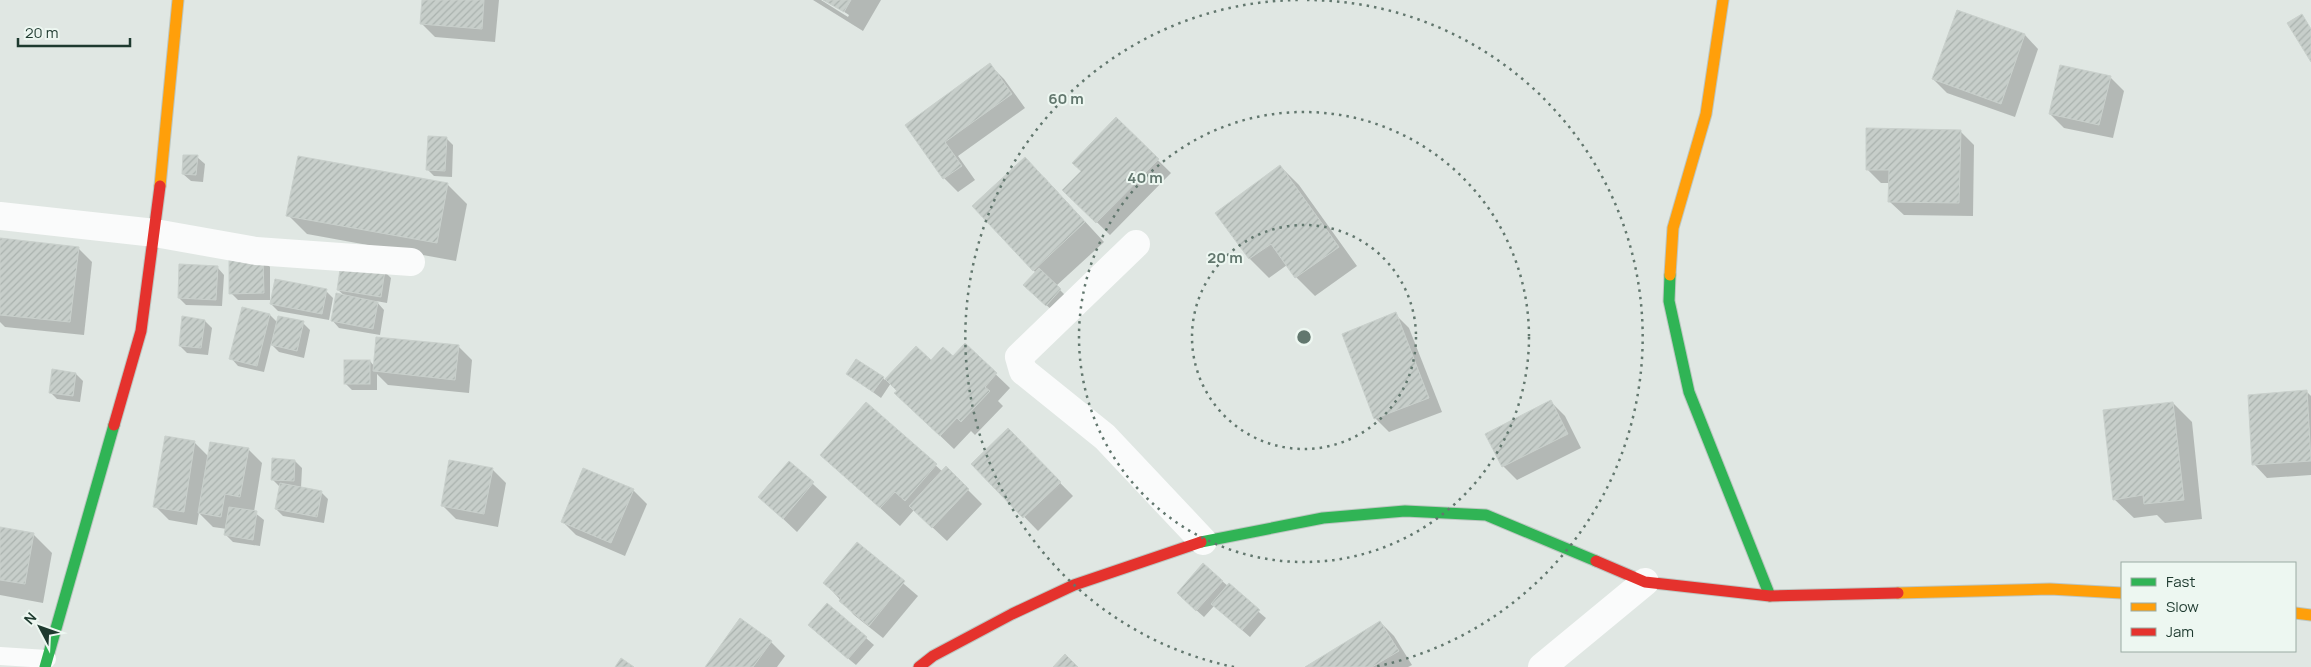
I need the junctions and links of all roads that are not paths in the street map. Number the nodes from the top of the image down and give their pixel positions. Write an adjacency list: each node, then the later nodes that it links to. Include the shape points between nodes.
1 (178, 0): 4 (street)
2 (1723, 0): 10 (street, via 1706,114 1673,228 1669,301 1690,392)
3 (0, 216): 4 (street)
4 (154, 233): 6 (street, via 256,251); 14 (street, via 141,331)
5 (1136, 244): 7 (street, via 1019,357 1023,371 1105,437)
6 (411, 262)
7 (1203, 541): 8 (street, via 1323,518 1405,511 1486,515); 15 (street, via 1074,585 1012,614 933,656)
8 (1645, 582): 10 (street); 16 (street)
9 (2121, 593): 10 (street, via 2050,589)
10 (1770, 596)
11 (2296, 613): 12 (street)
12 (2311, 616)
13 (0, 656): 14 (lane)
14 (46, 663)
15 (919, 667)
16 (1542, 667)

